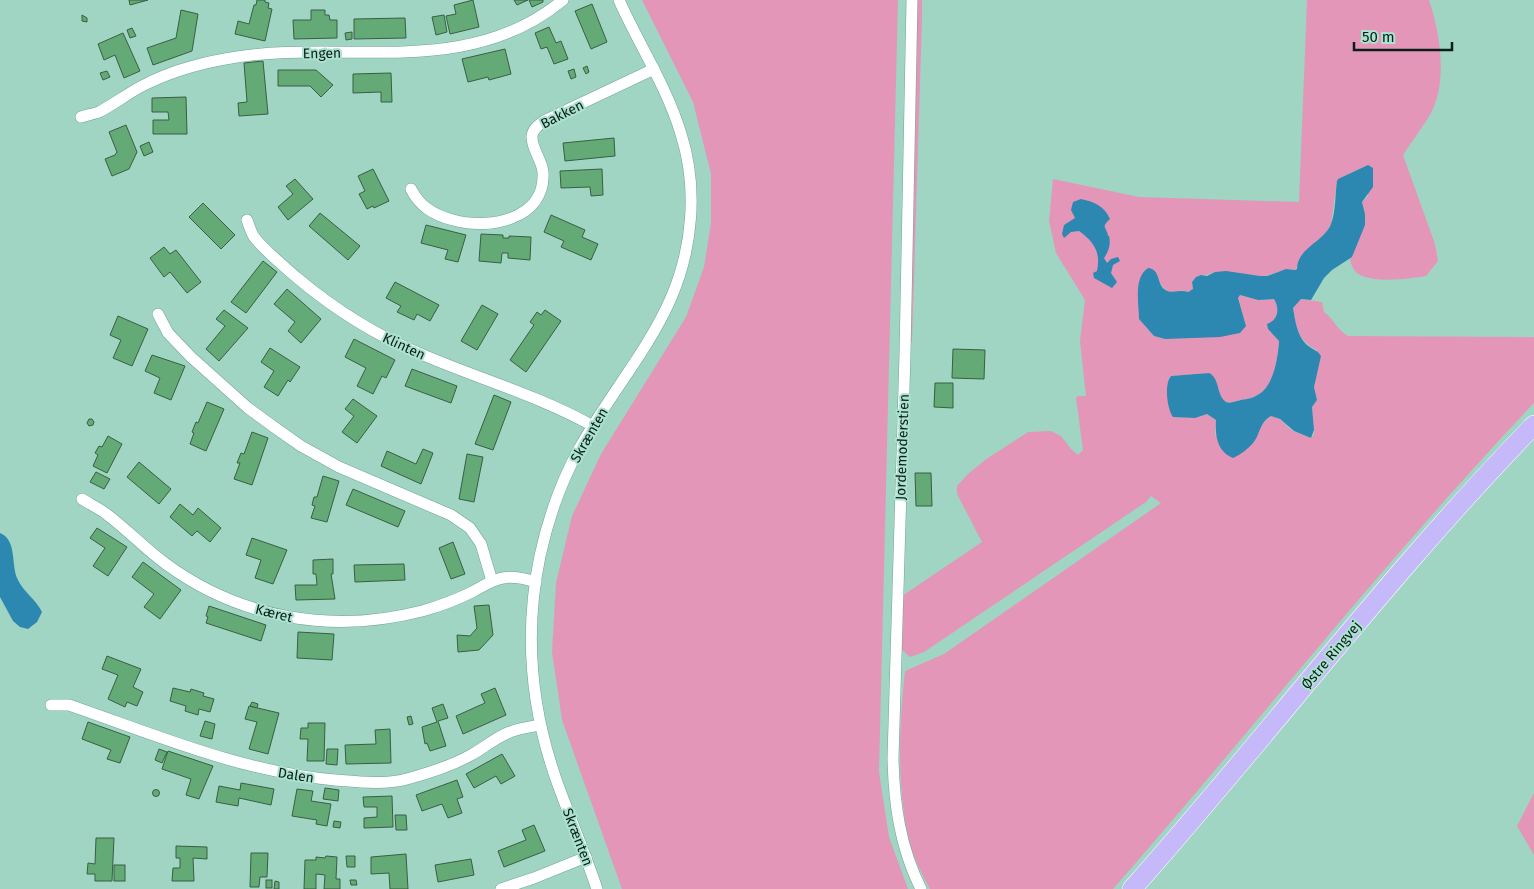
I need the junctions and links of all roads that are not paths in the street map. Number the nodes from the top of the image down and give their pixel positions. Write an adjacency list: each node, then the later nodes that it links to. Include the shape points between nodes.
1 (563, 0): 5 (street, Engen, via 526,25 459,48 264,54 212,62 161,77 98,112)
2 (619, 0): 4 (street, Skrænten)
3 (912, 0): 19 (street, Jordemoderstien, via 893,758 899,828)
4 (654, 69): 6 (street, Bakken, via 544,121 536,128 532,141 542,164 542,188 533,204 516,216 490,224 456,221 423,206); 10 (street, Skrænten, via 682,135 692,205 689,230 671,297)
5 (81, 117)
6 (411, 189)
7 (247, 220): 10 (street, Klinten, via 253,236 282,265 352,319 422,355 560,408)
8 (158, 314): 12 (street, via 168,333 198,363 248,408 301,446 339,467 451,516 470,528 481,544)
9 (1534, 425): 20 (main road, Østre Ringvej, via 1443,523)
10 (593, 426): 13 (street, Skrænten, via 559,492 542,548)
11 (82, 500): 12 (street, Kæret, via 105,513 167,565 201,586 235,602 302,620 359,621 421,611 448,603)
12 (492, 581): 13 (street, Kæret, via 504,578)
13 (536, 582): 15 (street, Skrænten, via 531,660)
14 (51, 705): 15 (street, Dalen, via 69,705 231,761 280,773 355,782 405,780 426,774 471,756 510,732)
15 (540, 725): 16 (street, Skrænten, via 556,780)
16 (586, 857): 17 (street); 18 (street, Skrænten)
17 (502, 889)
18 (597, 889)
19 (921, 889)
20 (1132, 889)

